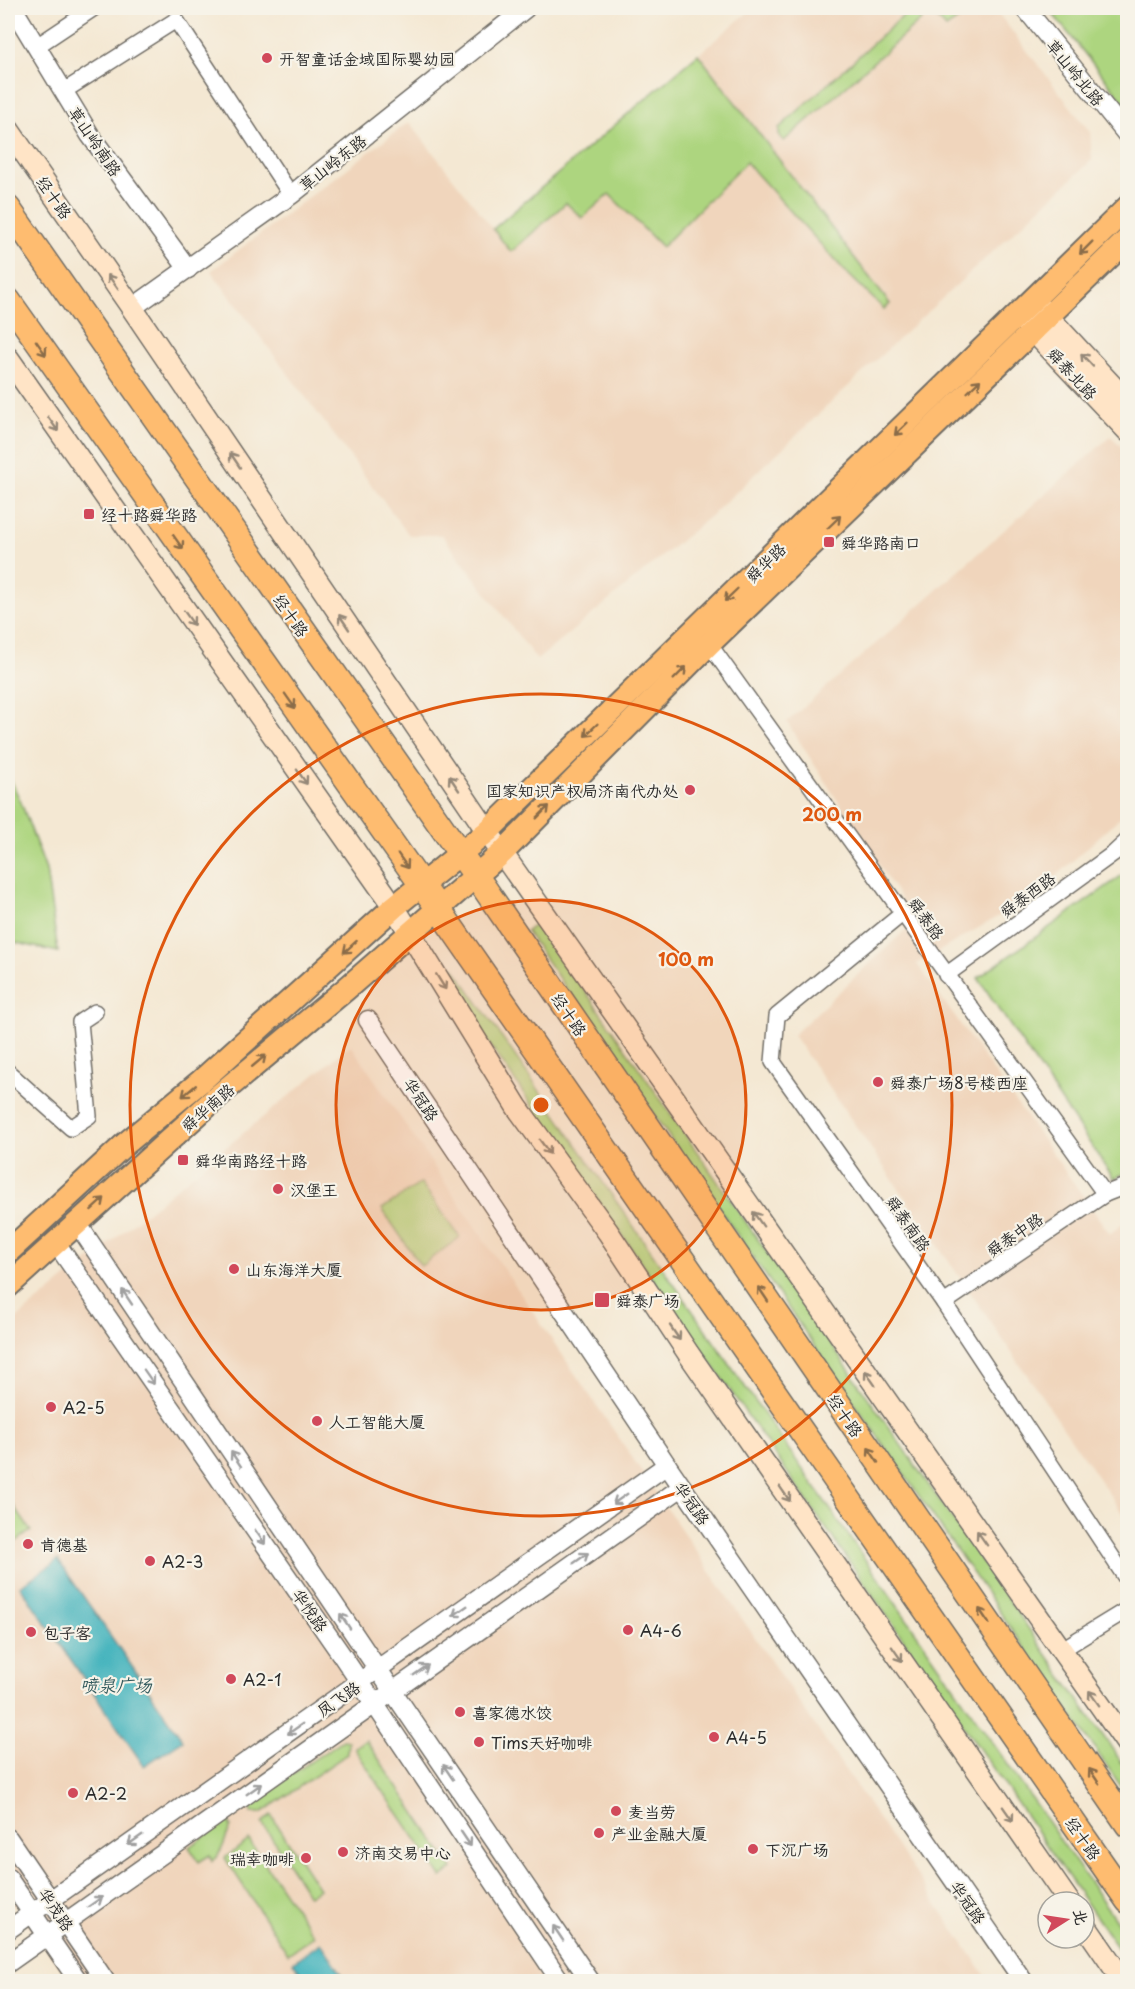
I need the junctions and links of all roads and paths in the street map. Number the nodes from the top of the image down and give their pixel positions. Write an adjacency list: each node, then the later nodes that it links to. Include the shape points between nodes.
1 (13, 8): 5 (street, 草山岭南路)
2 (94, 8): 5 (street)
3 (526, 8): 9 (street, 草山岭东路)
4 (1025, 8): 8 (street, 草山岭北路)
5 (37, 46): 6 (street, 草山岭南路)
6 (64, 91): 9 (street, via 176,20); 13 (street, 草山岭南路, via 90,135)
7 (8, 129): 15 (main road, 经十路, one-way to 7)
8 (1128, 136)
9 (291, 195): 13 (street, 草山岭东路)
10 (1128, 207): 16 (main road, 舜华路, one-way to 16)
11 (8, 208): 24 (highway, 经十路)
12 (1128, 239): 16 (main road, 舜华路)
13 (188, 269): 15 (street, 草山岭东路)
14 (8, 300): 26 (highway, 经十路, one-way to 26)
15 (132, 308): 21 (main road, 经十路, one-way to 15)
16 (1032, 316): 18 (main road, one-way to 16); 19 (main road, 舜泰北路); 20 (main road, 舜华路, one-way to 16); 21 (main road, 舜华路, one-way to 21)
17 (8, 358): 27 (main road, one-way to 27)
18 (1128, 403)
19 (1128, 431)
20 (709, 644): 23 (main road, 舜华路, one-way to 20); 29 (street, 舜泰路)
21 (488, 831): 23 (main road, 经十路); 24 (main road, 舜华路)
22 (1128, 840): 31 (street, 舜泰西路)
23 (502, 853): 25 (main road, 舜华路); 46 (main road, one-way to 23)
24 (459, 854): 25 (highway, 经十路); 26 (main road, 舜华路)
25 (476, 876): 28 (main road, 舜华路); 52 (highway, 经十路, one-way to 25)
26 (420, 886): 27 (main road, 舜华路); 28 (highway, 经十路)
27 (394, 908): 30 (main road); 39 (main road, 舜华南路, one-way to 39)
28 (438, 908): 30 (main road, 舜华路); 57 (highway, 经十路)
29 (902, 914): 31 (street, 舜泰路); 41 (street, 舜泰南路, via 777,1016 773,1062)
30 (410, 933): 37 (main road, 舜华南路, one-way to 30, via 218,1096); 55 (main road, one-way to 55, via 517,1107 608,1232)
31 (946, 975): 36 (street, 舜泰路)
32 (95, 1012): 34 (street, via 80,1022 88,1116 70,1128)
33 (368, 1020): 42 (street, 华冠路)
34 (8, 1072)
35 (1127, 1186): 36 (street)
36 (1105, 1194): 41 (street, 舜泰中路)
37 (77, 1223): 38 (main road, 舜华南路); 47 (street, one-way to 37)
38 (56, 1242): 40 (main road, 舜华南路); 48 (street, 华悦路, one-way to 48)
39 (8, 1252)
40 (8, 1286)
41 (944, 1303): 44 (street, 舜泰南路)
42 (667, 1465): 43 (street, 华冠路); 47 (street, 凤飞路, one-way to 47)
43 (682, 1487): 49 (street, 凤飞路, one-way to 43); 68 (street, 华冠路)
44 (1128, 1581)
45 (1128, 1609): 46 (street)
46 (1061, 1650): 51 (main road, one-way to 46)
47 (378, 1669): 48 (street, 凤飞路); 49 (street)
48 (360, 1683): 50 (street, 华悦路); 56 (street, 凤飞路, one-way to 56)
49 (392, 1691): 50 (street, 凤飞路); 67 (street, one-way to 49)
50 (374, 1704): 59 (street, 凤飞路, one-way to 50); 66 (street, 华悦路, one-way to 66)
51 (1128, 1745)
52 (1128, 1825)
53 (8, 1838): 56 (street, 华茂路)
54 (8, 1878): 58 (street, 华茂路)
55 (1061, 1890)
56 (51, 1898): 58 (street, 凤飞路); 59 (street, 华茂路)
57 (1128, 1901)
58 (32, 1913): 60 (street, 凤飞路); 61 (street, 华茂路)
59 (66, 1922): 61 (street, 凤飞路); 65 (street, 华茂路)
60 (8, 1930)
61 (47, 1935): 63 (street, 凤飞路); 64 (street, 华茂路)
62 (1096, 1941): 69 (main road)
63 (8, 1963)
64 (79, 1982)
65 (106, 1982)
66 (561, 1982)
67 (591, 1982)
68 (1024, 1982)
69 (1124, 1982)

